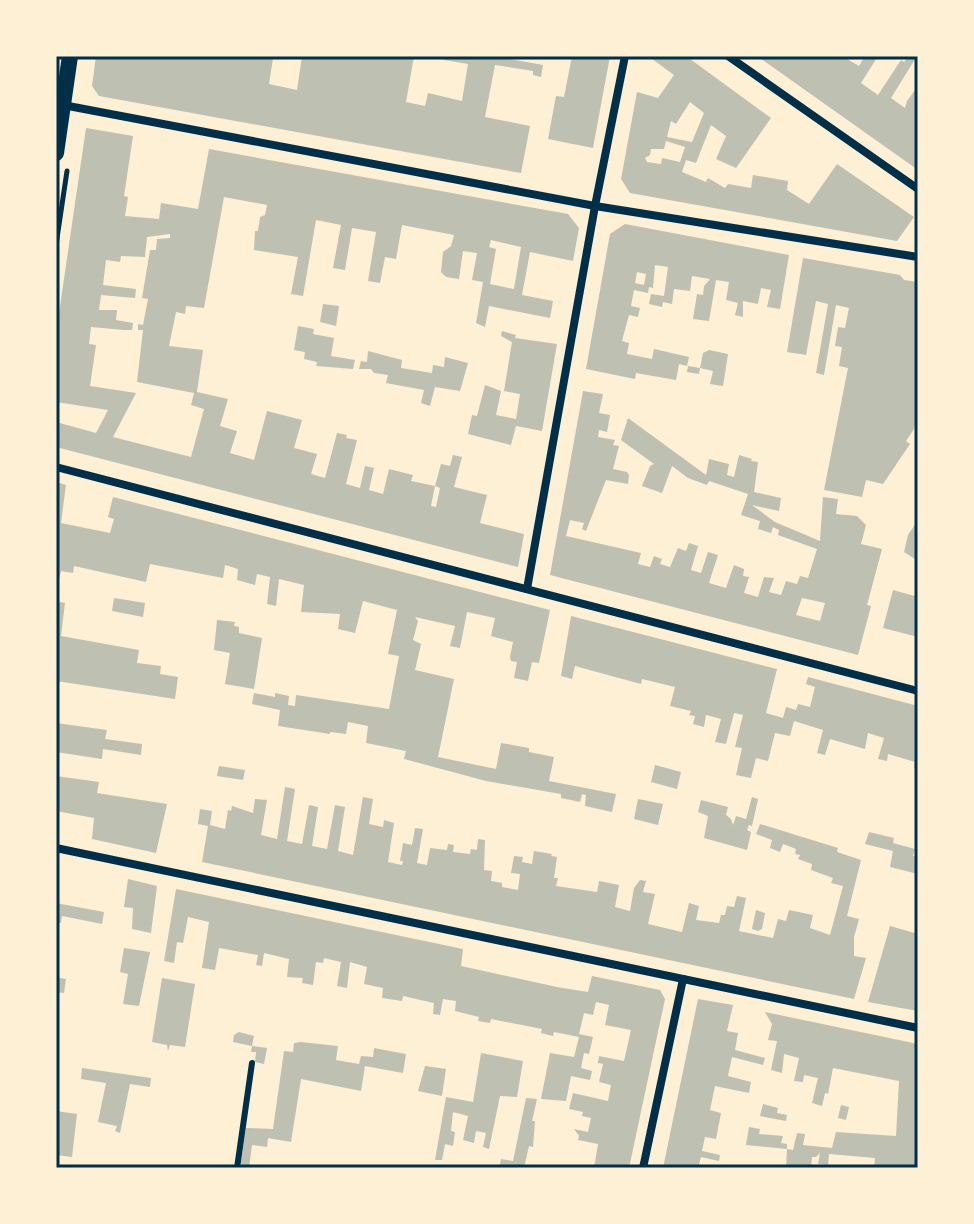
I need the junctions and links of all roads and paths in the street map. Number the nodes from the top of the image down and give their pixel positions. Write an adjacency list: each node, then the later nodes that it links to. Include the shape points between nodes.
1 (70, 56): 4 (main road)
2 (625, 56): 7 (street)
3 (728, 56): 6 (street)
4 (63, 105): 5 (main road); 7 (street)
5 (56, 153)
6 (918, 189)
7 (595, 206): 8 (street); 10 (street)
8 (918, 257)
9 (56, 467): 10 (street)
10 (527, 589): 11 (street)
11 (918, 691)
12 (56, 848): 13 (street)
13 (683, 979): 14 (street); 17 (street)
14 (918, 1028)
15 (252, 1063): 16 (lane)
16 (237, 1168)
17 (643, 1168)

